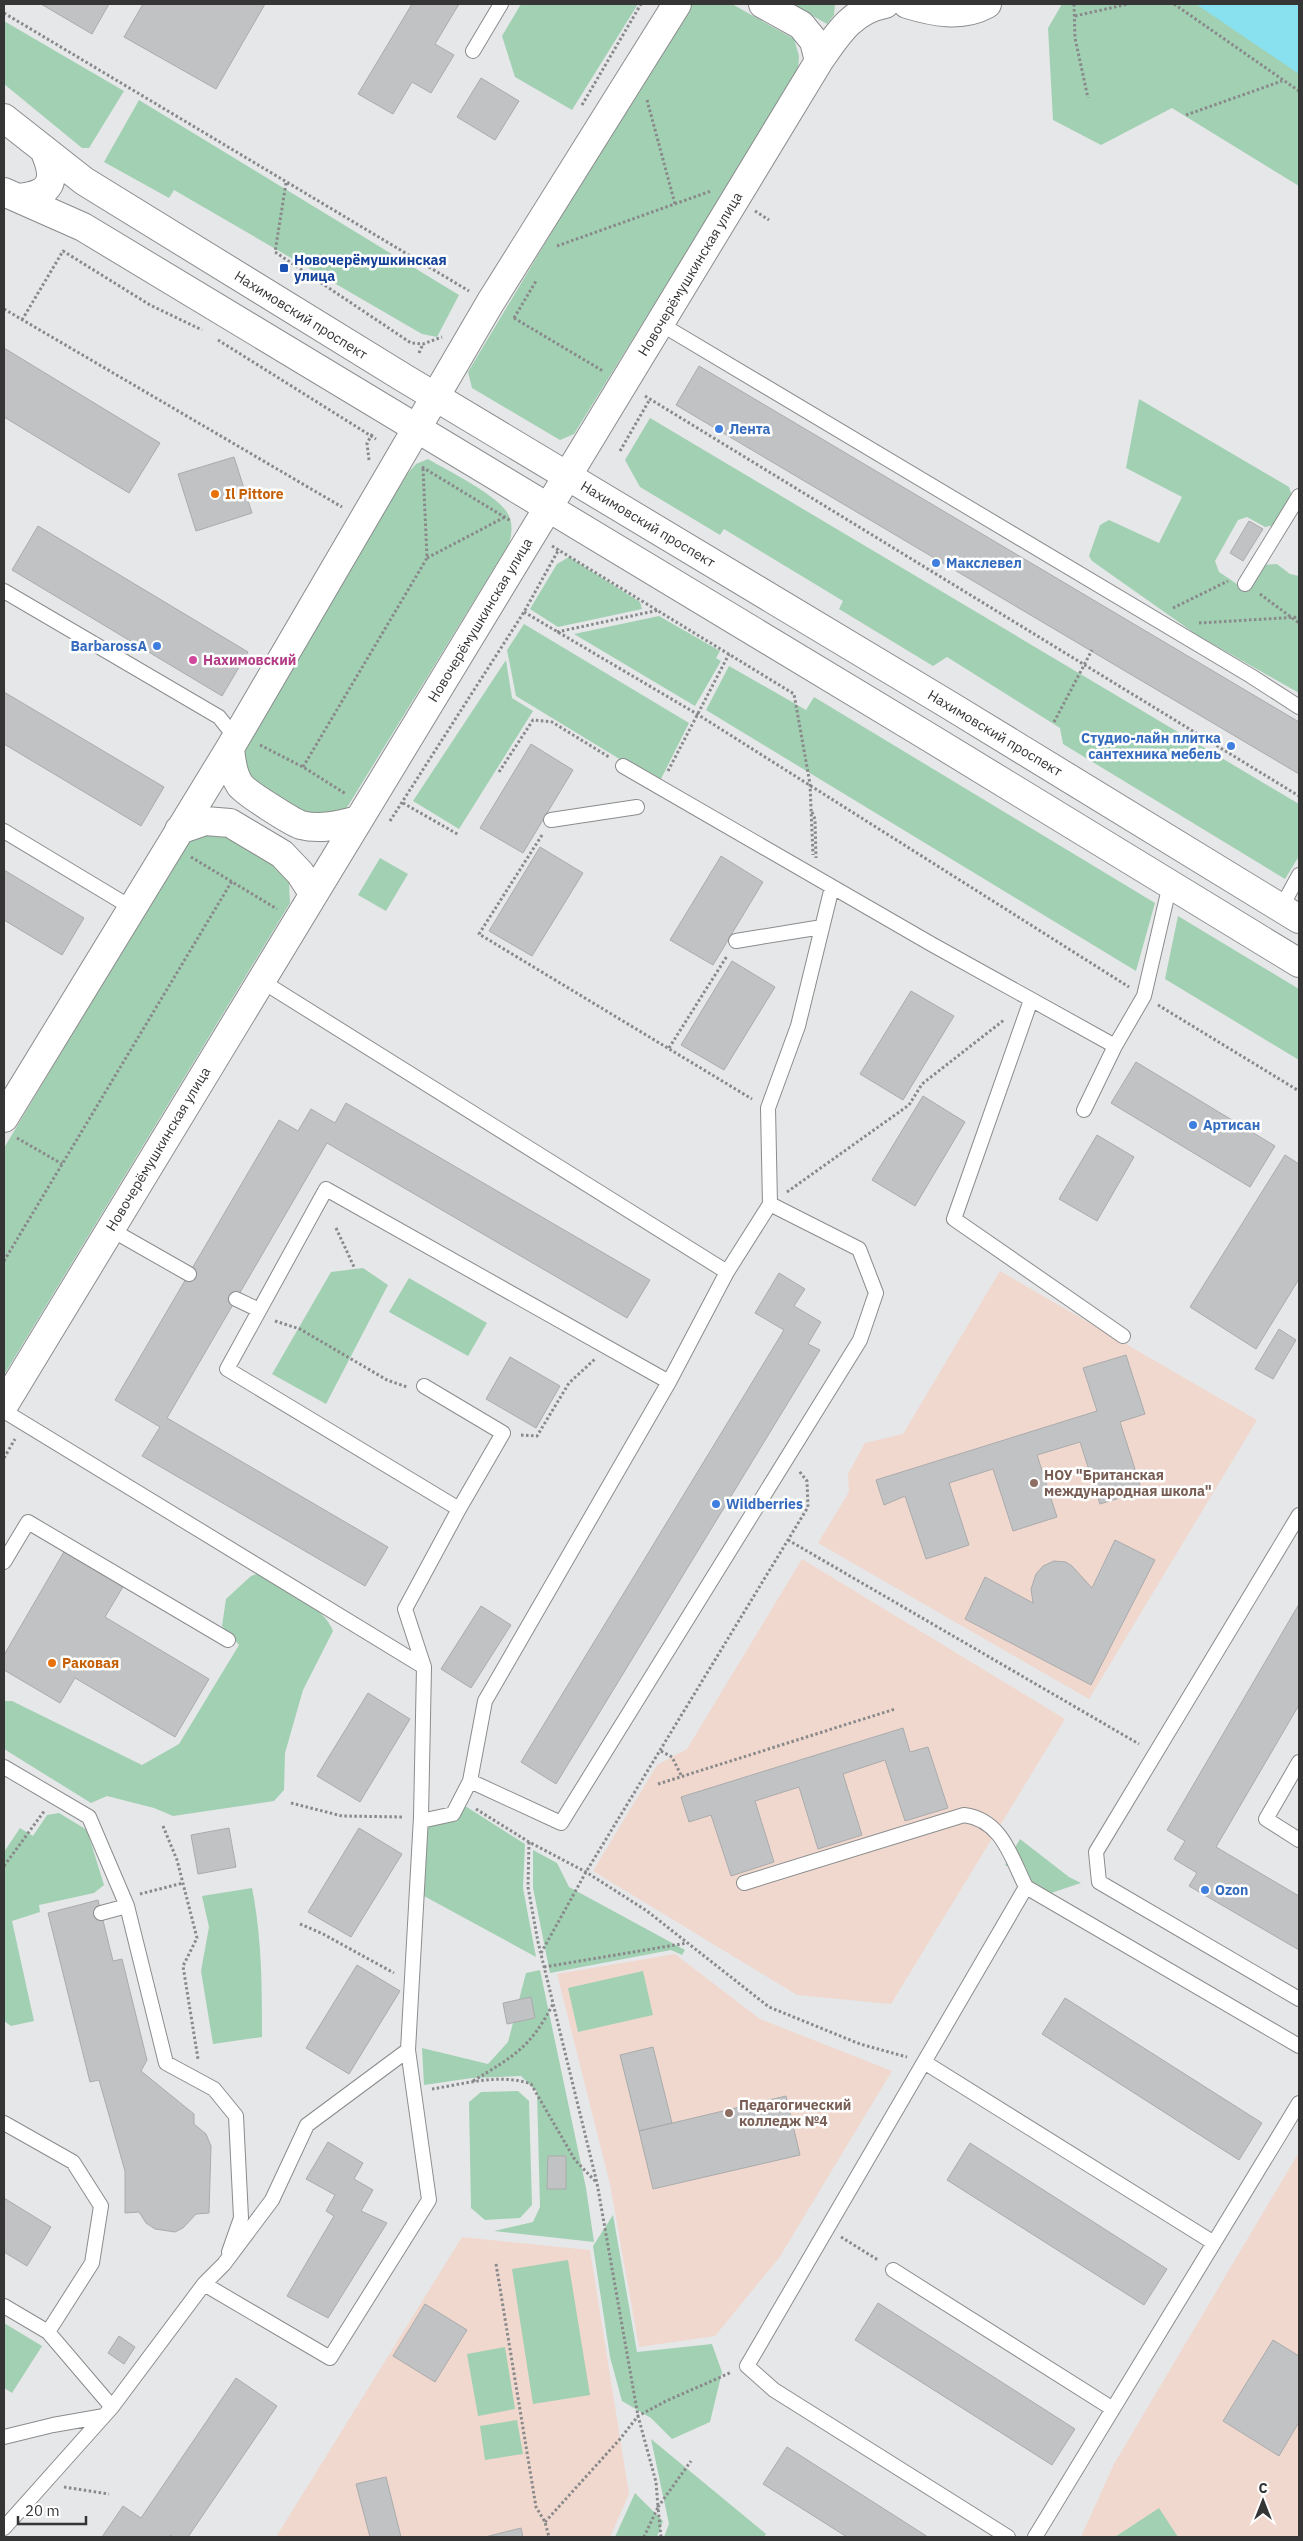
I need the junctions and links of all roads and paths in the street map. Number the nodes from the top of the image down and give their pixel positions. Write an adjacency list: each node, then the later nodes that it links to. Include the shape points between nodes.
1 (501, 4): 12 (lane)
2 (677, 4): 40 (street)
3 (763, 4): 13 (street, via 800,25 814,41)
4 (885, 4): 13 (street, Новочерёмушкинская улица, via 862,11 850,20)
5 (907, 4): 6 (street, via 930,11 956,12 977,10)
6 (987, 4)
7 (1074, 4): 11 (path)
8 (1128, 4): 11 (path)
9 (1174, 4): 14 (path)
10 (4, 13): 21 (path)
11 (1075, 16): 17 (path, via 1075,38)
12 (473, 51)
13 (819, 61): 34 (street, Новочерёмушкинская улица)
14 (1282, 80): 15 (path); 18 (path)
15 (1299, 91)
16 (646, 97): 24 (path)
17 (1088, 98)
18 (1186, 115)
19 (4, 118): 20 (street, Нахимовский проспект)
20 (45, 152): 23 (street, via 52,168 52,180 45,190 33,197); 40 (street, Нахимовский проспект, via 84,181)
21 (286, 183): 29 (path); 37 (path, via 276,252 411,343 423,344)
22 (718, 188): 24 (path)
23 (11, 195): 42 (street, via 84,227)
24 (675, 204): 27 (path, via 557,245)
25 (751, 208): 26 (path)
26 (769, 220)
27 (552, 253)
28 (538, 278): 32 (path)
29 (470, 292)
30 (4, 309): 33 (path)
31 (508, 314): 32 (path)
32 (514, 318): 38 (path)
33 (22, 320): 35 (path, via 63,251 150,305); 52 (path)
34 (660, 323): 49 (street, Новочерёмушкинская улица); 63 (lane)
35 (203, 331)
36 (211, 336): 43 (path)
37 (419, 353)
38 (611, 376)
39 (638, 392): 41 (path)
40 (435, 396): 42 (street); 49 (street, Нахимовский проспект)
41 (650, 399): 46 (path); 68 (path)
42 (416, 428): 51 (street); 72 (street)
43 (372, 434): 44 (path); 45 (path)
44 (376, 439)
45 (367, 443)
46 (620, 451)
47 (416, 463): 48 (path)
48 (423, 468): 53 (path); 57 (path)
49 (566, 476): 51 (street, Новочерёмушкинская улица); 94 (street, Нахимовский проспект, via 958,710)
50 (1299, 496): 58 (lane)
51 (547, 507): 81 (street, Новочерёмушкинская улица); 89 (street)
52 (346, 509)
53 (505, 517): 54 (path); 57 (path)
54 (512, 521)
55 (547, 543): 56 (path)
56 (559, 549): 60 (path); 65 (path, via 524,612)
57 (426, 558): 74 (path)
58 (1240, 581): 61 (path); 63 (path)
59 (4, 591): 72 (lane, via 219,717)
60 (659, 610): 65 (path); 67 (path)
61 (1292, 616): 62 (path); 63 (path); 64 (path)
62 (1299, 617)
63 (1157, 622): 69 (lane)
64 (1299, 623)
65 (557, 632): 70 (path)
66 (1092, 650): 68 (path)
67 (729, 654): 70 (path); 76 (path, via 794,694)
68 (1085, 665): 71 (path); 78 (path)
69 (1299, 707)
70 (697, 714): 76 (path); 77 (path)
71 (1054, 722)
72 (239, 742): 74 (path); 81 (street, via 232,761 240,785 300,824 329,826); 85 (street)
73 (623, 766): 75 (path, via 552,722 533,720); 77 (lane)
74 (303, 767): 81 (path)
75 (499, 772)
76 (810, 784): 87 (path, via 811,810 815,819); 99 (path)
77 (660, 787): 87 (lane)
78 (1299, 796)
79 (403, 802): 84 (path)
80 (637, 807): 82 (lane)
81 (353, 808): 91 (street, Новочерёмушкинская улица)
82 (551, 820): 102 (path, via 479,934)
83 (4, 831): 92 (lane)
84 (458, 835)
85 (182, 841): 88 (path); 91 (street, via 205,821 230,823 282,854); 92 (street)
86 (1299, 875): 94 (lane)
87 (815, 877): 90 (lane)
88 (232, 881): 93 (path); 107 (path)
89 (1170, 884): 97 (street); 99 (lane)
90 (832, 887): 95 (lane); 100 (lane)
91 (313, 893): 98 (street, Новочерёмушкинская улица)
92 (132, 908): 106 (street)
93 (286, 914)
94 (1290, 914)
95 (822, 927): 96 (lane); 104 (lane, via 798,1026)
96 (736, 941): 102 (path)
97 (1299, 963)
98 (260, 980): 110 (street, Новочерёмушкинская улица); 113 (lane)
99 (1144, 996): 101 (lane); 103 (path)
100 (1031, 1000): 101 (lane); 108 (path, via 922,1084 909,1104); 117 (lane, via 954,1219)
101 (1115, 1046): 105 (lane)
102 (669, 1048): 104 (path)
103 (1299, 1090)
104 (768, 1108): 108 (lane)
105 (1084, 1110)
106 (7, 1126): 107 (path)
107 (62, 1164): 111 (path)
108 (770, 1204): 113 (lane); 138 (lane, via 859,1249 876,1294 860,1340 561,1823)
109 (336, 1228): 112 (path)
110 (110, 1229): 114 (lane); 121 (street, Новочерёмушкинская улица)
111 (4, 1261)
112 (355, 1269)
113 (727, 1272): 119 (lane)
114 (188, 1274)
115 (236, 1299): 116 (lane)
116 (258, 1312): 118 (lane, via 326,1189); 120 (path, via 300,1328 387,1380 421,1392); 125 (lane, via 227,1368)
117 (1123, 1336)
118 (608, 1348): 119 (lane); 123 (path, via 569,1383 537,1436)
119 (669, 1382): 138 (lane, via 485,1702)
120 (424, 1386): 123 (lane)
121 (4, 1405)
122 (4, 1411): 131 (lane)
123 (503, 1433): 125 (lane)
124 (807, 1481): 128 (path, via 808,1507)
125 (459, 1509): 131 (lane, via 405,1609)
126 (1299, 1515): 127 (lane)
127 (1295, 1533): 134 (lane)
128 (788, 1540): 133 (path); 134 (path)
129 (4, 1562): 130 (lane, via 28,1522)
130 (228, 1640)
131 (424, 1667): 143 (lane)
132 (895, 1709): 137 (path)
133 (661, 1750): 137 (path, via 672,1757); 148 (path)
134 (1155, 1754): 159 (lane, via 1096,1852 1099,1882)
135 (1299, 1762): 145 (lane, via 1266,1819)
136 (4, 1767): 140 (lane)
137 (682, 1777): 139 (path)
138 (470, 1781): 141 (lane)
139 (658, 1784)
140 (55, 1796): 147 (path); 152 (lane, via 89,1817)
141 (461, 1799): 143 (lane, via 452,1814); 146 (path)
142 (291, 1803): 143 (path, via 342,1816)
143 (421, 1819): 158 (lane)
144 (163, 1826): 149 (path)
145 (1299, 1840)
146 (529, 1842): 148 (path); 156 (path, via 528,1887)
147 (4, 1866)
148 (586, 1872): 155 (path, via 647,1911); 156 (path)
149 (183, 1883): 152 (path); 164 (path, via 197,1938 183,1966)
150 (744, 1883): 151 (lane, via 964,1815 975,1816 998,1830)
151 (1026, 1887): 161 (lane); 163 (lane)
152 (126, 1902): 153 (lane); 164 (lane, via 166,2063)
153 (101, 1913)
154 (300, 1924): 158 (path)
155 (688, 1943): 157 (path); 163 (path, via 769,2006 860,2044)
156 (541, 1954): 157 (path)
157 (544, 1967): 160 (path)
158 (412, 1984): 162 (lane)
159 (1299, 1999)
160 (553, 2003): 165 (path, via 540,2028 524,2048); 169 (path)
161 (1299, 2046)
162 (408, 2050): 166 (lane); 172 (lane, via 307,2125 272,2200)
163 (924, 2062): 170 (lane); 171 (lane)
164 (202, 2082): 172 (lane, via 214,2089 236,2116 241,2218)
165 (472, 2082): 166 (path); 169 (path, via 520,2080 531,2084 575,2160)
166 (414, 2092): 175 (lane, via 429,2200 330,2358)
167 (1299, 2103): 171 (lane)
168 (4, 2123): 177 (lane, via 73,2162 101,2206 92,2263)
169 (597, 2183): 181 (path)
170 (827, 2228): 174 (path); 178 (lane)
171 (1214, 2243): 179 (lane)
172 (224, 2264): 175 (lane)
173 (496, 2264): 187 (path, via 536,2507)
174 (893, 2270): 179 (lane)
175 (204, 2284): 180 (lane)
176 (4, 2306): 177 (lane)
177 (48, 2332): 180 (lane)
178 (747, 2366): 181 (path); 192 (lane, via 774,2390)
179 (1113, 2409): 193 (lane)
180 (108, 2412): 182 (lane); 184 (lane)
181 (638, 2416): 186 (path, via 656,2482); 187 (path)
182 (4, 2437)
183 (691, 2461): 186 (path)
184 (44, 2484): 185 (path); 188 (lane)
185 (110, 2494)
186 (658, 2507): 190 (path); 191 (path)
187 (545, 2522): 189 (path)
188 (4, 2528)
189 (549, 2537)
190 (644, 2537)
191 (661, 2537)
192 (1008, 2537)
193 (1035, 2537)

